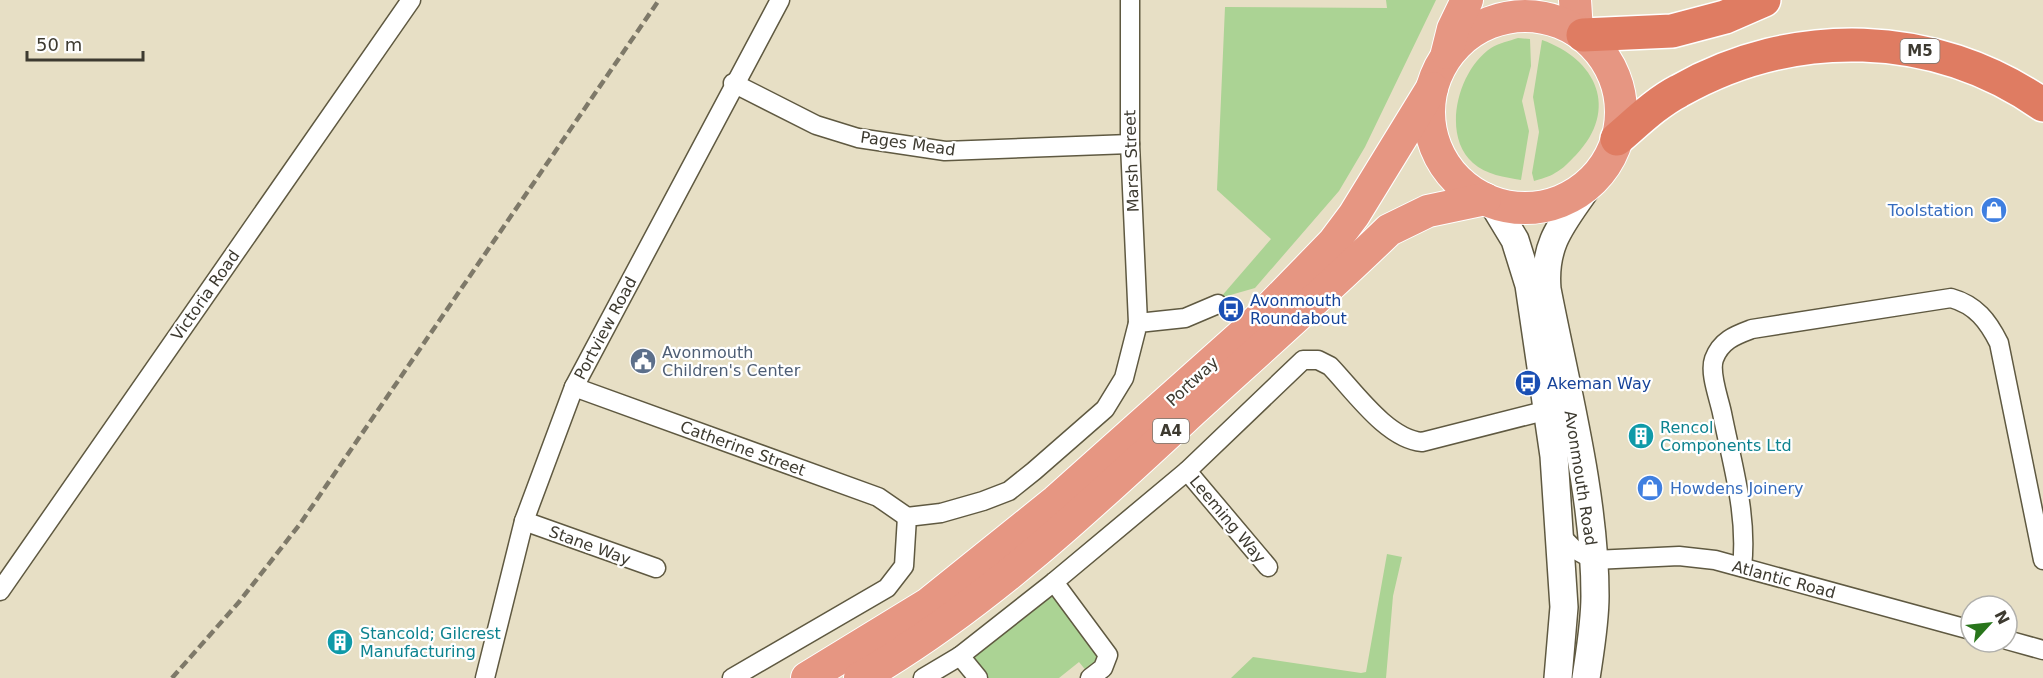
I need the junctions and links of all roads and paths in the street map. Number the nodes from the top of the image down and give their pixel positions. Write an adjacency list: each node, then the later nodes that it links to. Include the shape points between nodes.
1 (411, 0): 30 (street, Victoria Road)
2 (780, 0): 9 (street, Portview Road)
3 (1130, 0): 13 (street, Marsh Street)
4 (1467, 0): 8 (highway, via 1453,29)
5 (1575, 0): 7 (highway)
6 (1764, 0): 7 (highway, via 1725,17 1672,31)
7 (1580, 33): 8 (highway, via 1540,17 1503,18 1468,34); 12 (highway, via 1608,64 1616,82 1620,100)
8 (1446, 57): 10 (highway)
9 (733, 83): 13 (street, Pages Mead, via 816,125 858,138 945,152); 18 (street, Portview Road)
10 (1432, 88): 15 (highway, via 1430,122 1439,153 1466,188); 38 (highway, Portway / A4, via 1333,243 1251,327 1056,501 928,604)
11 (2043, 105): 12 (highway, M5, via 1964,62 1896,46 1857,43 1772,54 1730,68 1678,91)
12 (1617, 139): 14 (highway, via 1606,163)
13 (1130, 144): 17 (street, Marsh Street)
14 (1590, 183): 15 (highway, via 1544,206 1518,207); 24 (main road, Avonmouth Road, via 1551,243 1545,267)
15 (1488, 201): 19 (main road, Avonmouth Road, via 1515,240 1529,285); 39 (highway, Portway / A4, via 1428,211 1389,230 1051,538 948,620)
16 (1218, 304): 17 (street, via 1185,318)
17 (1138, 323): 21 (street, via 1124,378 1105,409 1034,471 1009,491 983,501)
18 (574, 387): 21 (street, Catherine Street, via 878,496); 22 (street, Portview Road)
19 (1548, 410): 20 (street, via 1413,441 1392,431 1330,366 1318,360 1304,360); 23 (main road, Avonmouth Road)
20 (1187, 471): 26 (street, Leeming Way); 29 (street)
21 (907, 518): 37 (street, via 904,566 887,588)
22 (524, 521): 28 (street, Stane Way); 36 (street, Portview Road)
23 (1559, 534): 24 (street, via 1574,549); 31 (main road, Avonmouth Road)
24 (1594, 560): 27 (street, Atlantic Road, via 1678,556); 31 (street, via 1578,575); 44 (main road, Avonmouth Road, via 1595,598)
25 (2043, 560): 27 (street, via 1999,344 1978,312 1951,298 1752,329 1724,343 1713,366 1742,515)
26 (1268, 567)
27 (1742, 567): 32 (street, Atlantic Road)
28 (656, 568)
29 (1054, 582): 35 (street); 42 (street, via 1108,655 1107,664)
30 (0, 591)
31 (1564, 607): 43 (main road, Avonmouth Road)
32 (1959, 627)
33 (2019, 643): 34 (street)
34 (2043, 650)
35 (960, 656): 40 (street); 41 (street)
36 (485, 678)
37 (732, 678)
38 (807, 678)
39 (860, 678)
40 (924, 678)
41 (978, 678)
42 (1090, 678)
43 (1558, 678)
44 (1586, 678)

